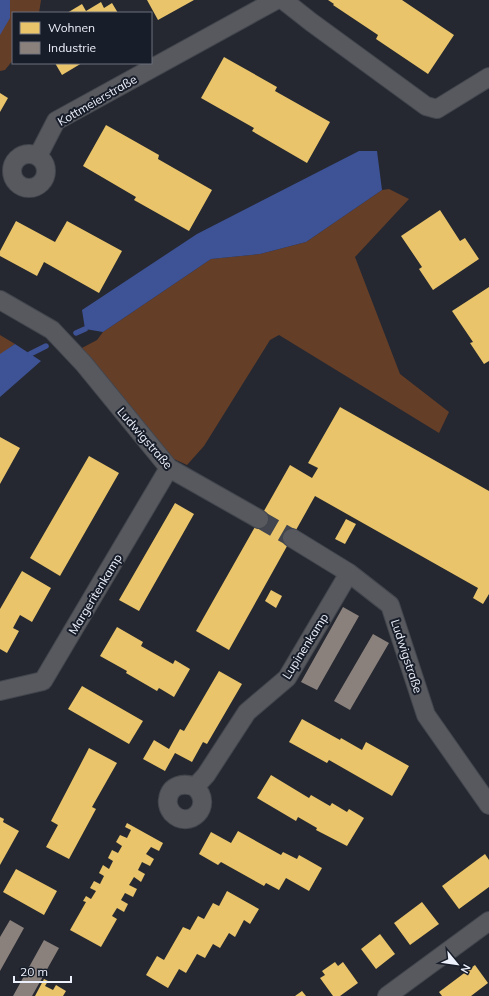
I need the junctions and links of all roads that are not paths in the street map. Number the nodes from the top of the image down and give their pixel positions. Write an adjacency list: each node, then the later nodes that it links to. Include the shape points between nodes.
1 (276, 0): 4 (street, Kottmeierstraße, via 56,121)
2 (284, 0): 3 (street, via 310,22 426,106 437,109)
3 (489, 77)
4 (38, 156)
5 (0, 300): 6 (street, Ludwigstraße, via 52,330 84,364)
6 (169, 468): 7 (street, Ludwigstraße); 10 (street, Margeritenkamp, via 43,681)
7 (260, 519)
8 (292, 538): 9 (street, Ludwigstraße)
9 (349, 573): 11 (street, Lupinenkamp, via 288,678 248,712 206,775); 12 (street, Ludwigstraße, via 390,604 426,715)
10 (0, 691)
11 (195, 787)
12 (489, 806)
13 (489, 921): 14 (street)
14 (387, 996)

